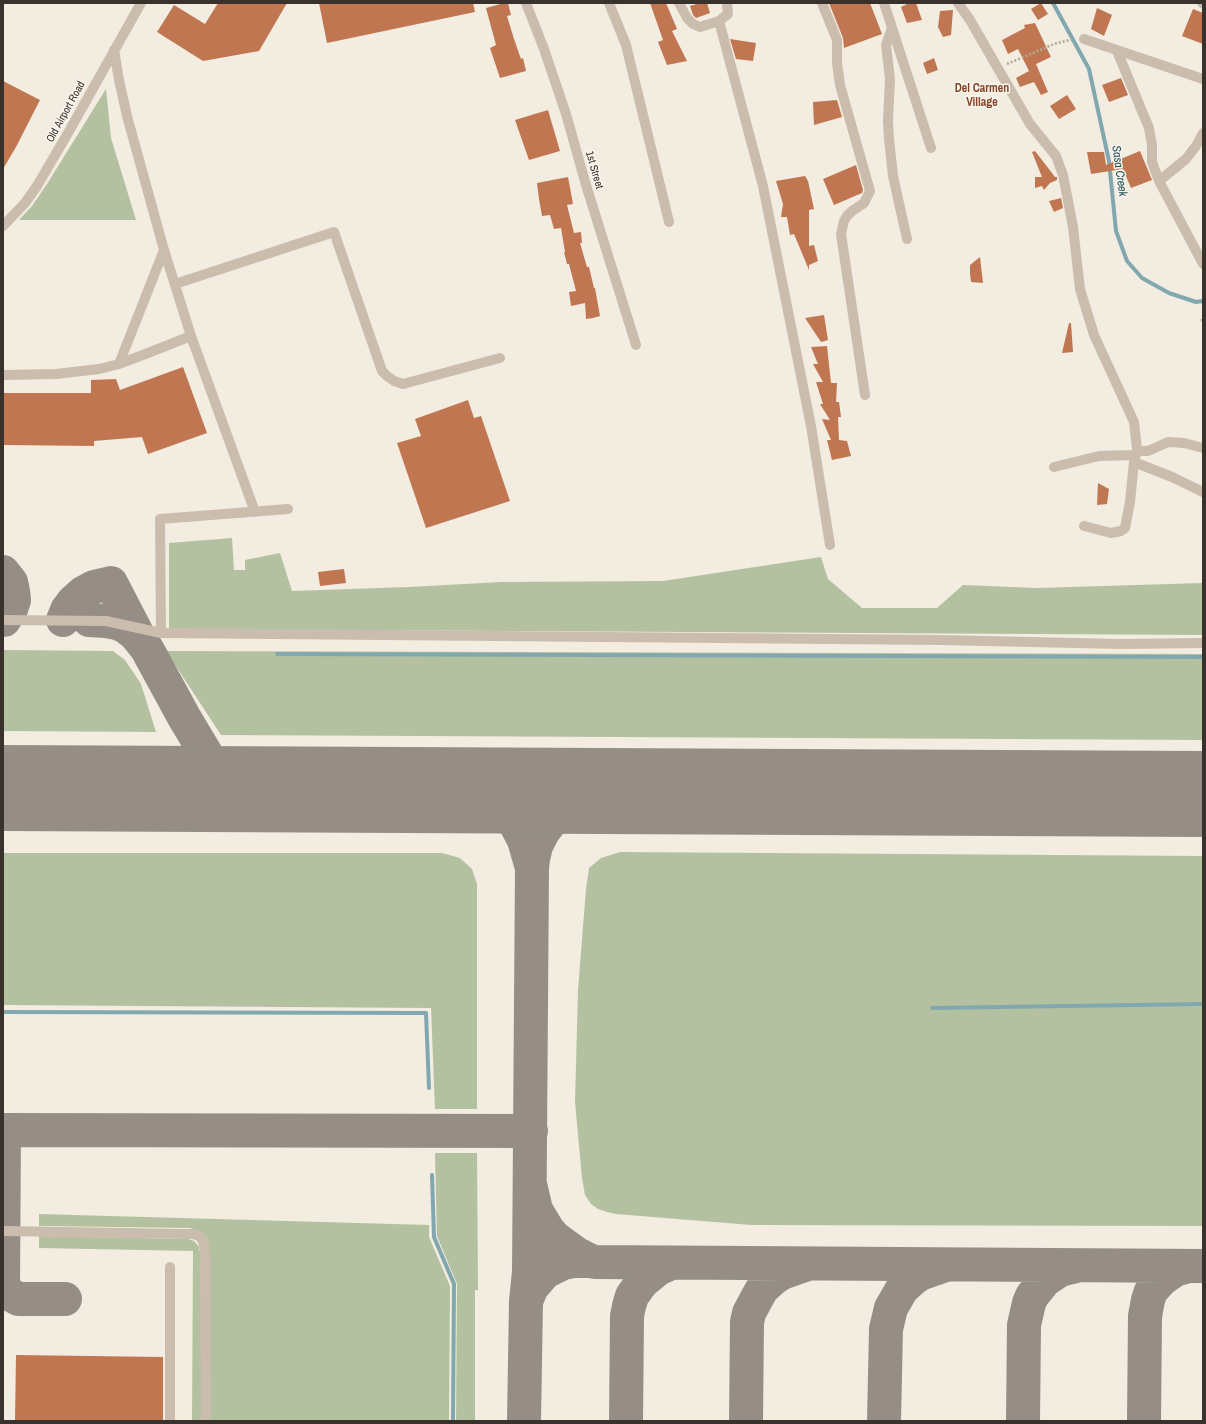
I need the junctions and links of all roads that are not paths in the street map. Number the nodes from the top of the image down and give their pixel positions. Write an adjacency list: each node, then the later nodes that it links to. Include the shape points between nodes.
1 (141, 3): 12 (street, Old Airport Road)
2 (526, 3): 25 (street, 1st Street, via 566,114)
3 (609, 3): 18 (street, via 626,45)
4 (679, 3): 9 (street, via 693,24 700,27)
5 (727, 3): 9 (street, via 728,14)
6 (822, 3): 29 (street, via 837,40 840,85 870,191 864,203 852,211 844,221 841,234)
7 (884, 3): 10 (street)
8 (958, 3): 31 (street, via 1030,124 1056,156 1063,175 1073,227 1080,289 1094,335 1134,422)
9 (719, 21): 37 (street, via 763,186 811,426)
10 (892, 28): 16 (street); 20 (street, via 886,45 890,79 889,139 893,176)
11 (1080, 39): 13 (street)
12 (114, 50): 19 (street, Old Airport Road, via 41,180); 21 (street, via 127,116)
13 (1118, 51): 14 (street); 17 (street, via 1149,128 1152,162)
14 (1203, 79)
15 (1203, 133): 17 (street, via 1186,159)
16 (931, 148)
17 (1159, 181): 22 (street)
18 (669, 222)
19 (3, 226)
20 (907, 239)
21 (164, 250): 23 (street); 27 (street)
22 (1203, 264)
23 (175, 284): 24 (street); 26 (street, via 334,232 382,371 387,376 403,384)
24 (191, 336): 27 (street); 35 (street)
25 (636, 345)
26 (500, 358)
27 (119, 364): 28 (street, via 64,374)
28 (3, 375)
29 (865, 395)
30 (1203, 448): 31 (street, via 1168,442)
31 (1135, 456): 32 (street, via 1099,456); 33 (street); 36 (street, via 1125,528 1112,533)
32 (1054, 467)
33 (1203, 492)
34 (288, 509): 35 (street)
35 (255, 512): 39 (street, via 160,519)
36 (1084, 526)
37 (830, 545)
38 (3, 620): 39 (street, via 106,621)
39 (161, 633): 40 (street)
40 (1203, 643)
41 (3, 1232): 44 (street, via 199,1236 205,1251)
42 (170, 1267): 43 (street)
43 (170, 1421)
44 (206, 1421)

